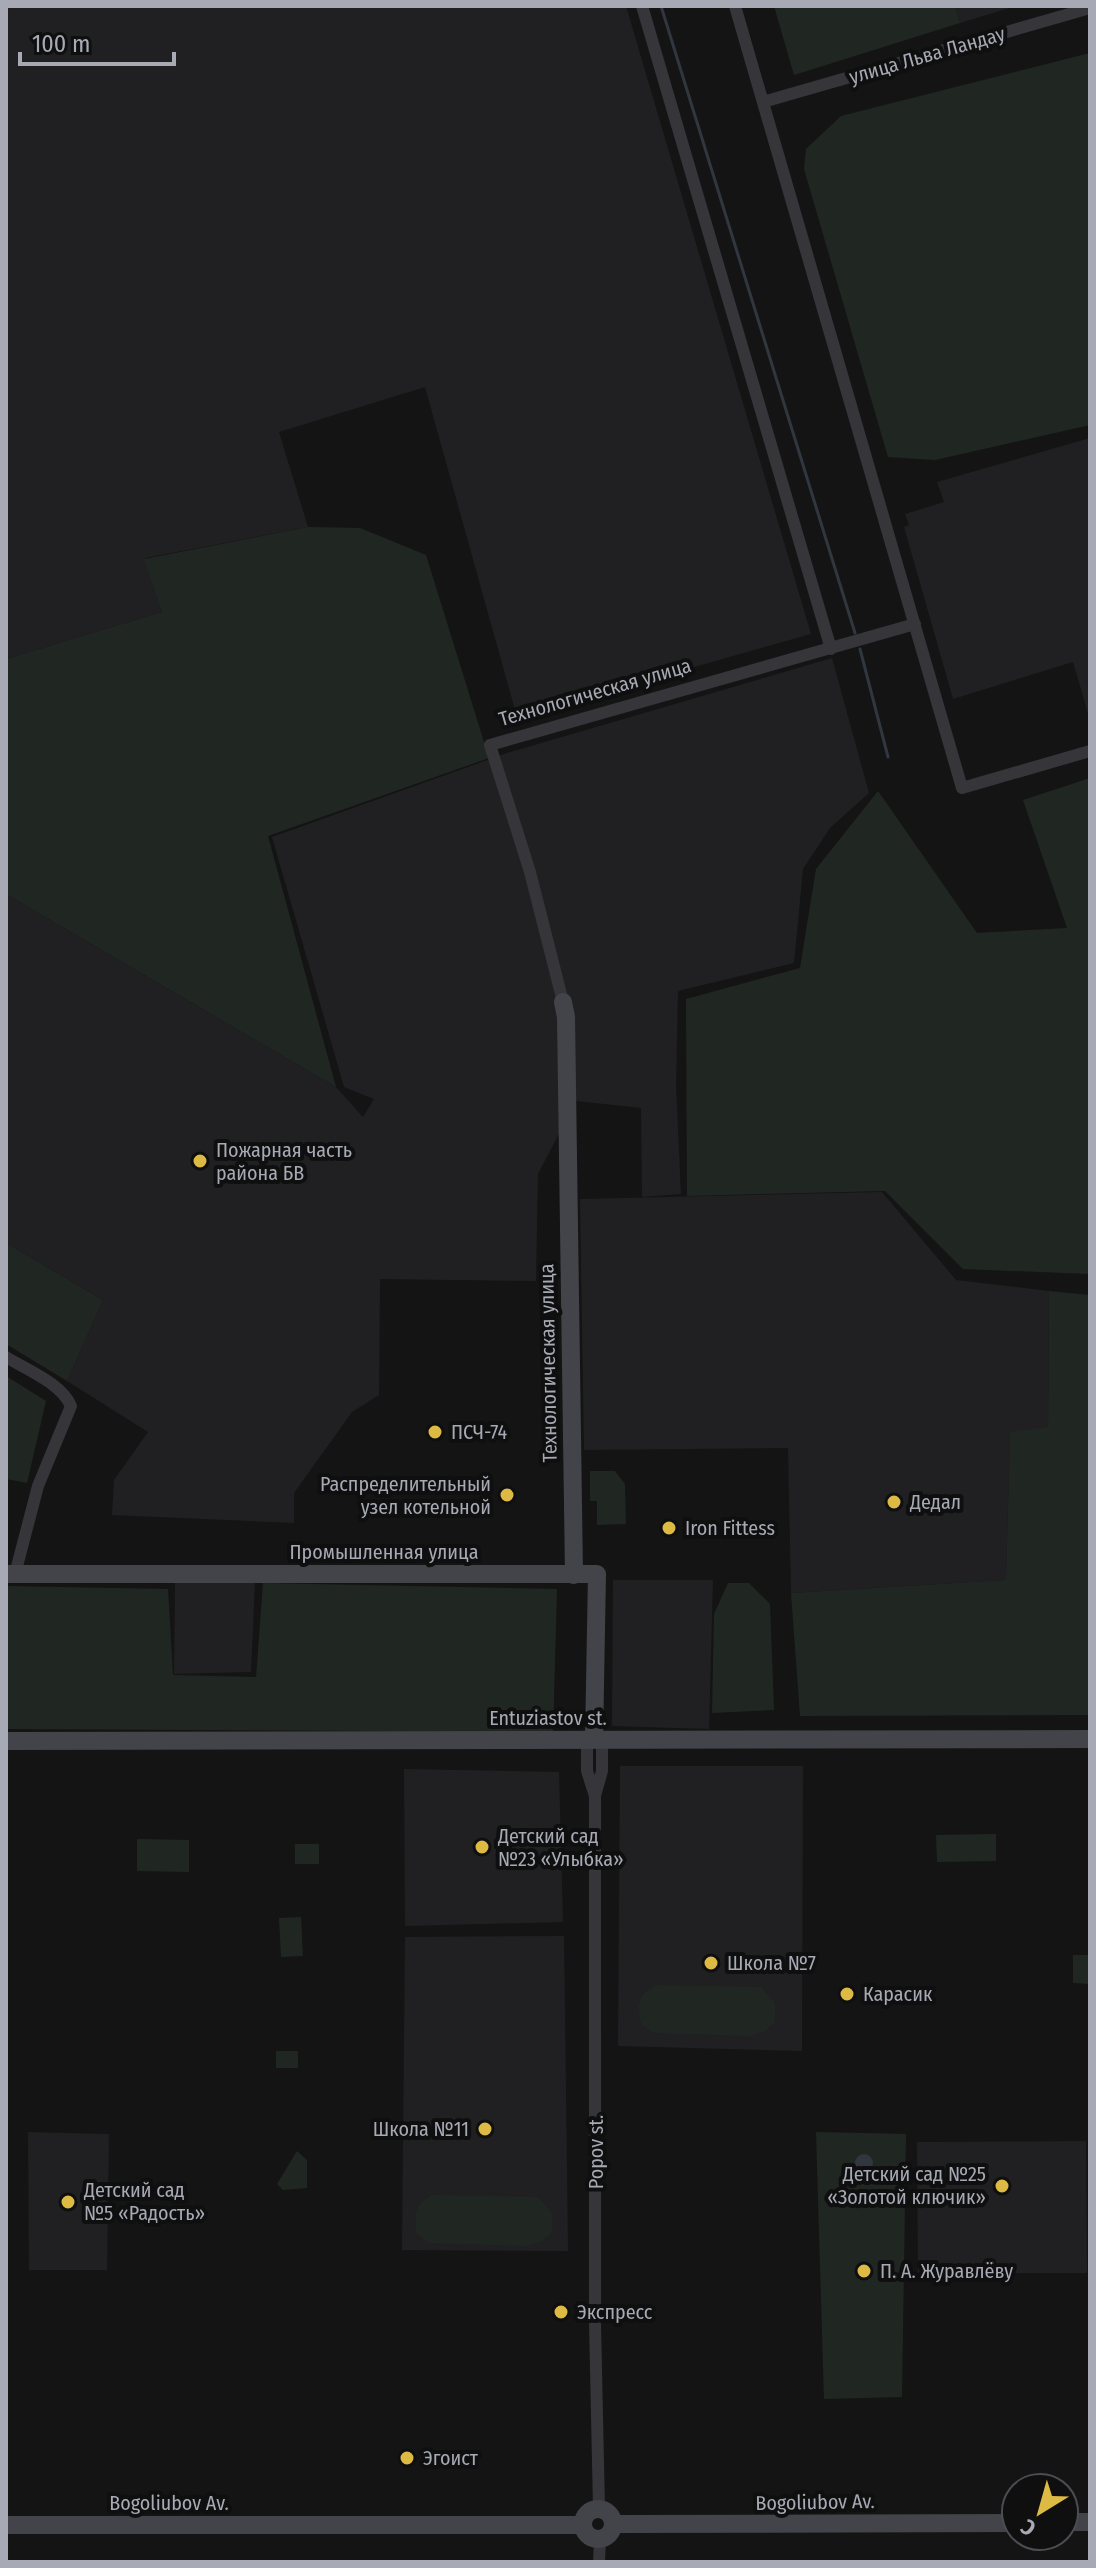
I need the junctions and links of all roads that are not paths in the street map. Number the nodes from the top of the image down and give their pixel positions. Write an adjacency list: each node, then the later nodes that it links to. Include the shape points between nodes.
1 (642, 6): 6 (street)
2 (735, 6): 4 (street)
3 (1090, 8): 4 (street, улица Льва Ландау)
4 (763, 102): 5 (street)
5 (915, 624): 6 (street); 7 (street, via 962,788)
6 (831, 649): 8 (street, Технологическая улица, via 490,745)
7 (1090, 751)
8 (563, 1002): 11 (street, Технологическая улица)
9 (6, 1357): 10 (street, via 55,1387 71,1406)
10 (10, 1574): 11 (street, Промышленная улица)
11 (574, 1575): 13 (street, via 597,1574)
12 (1090, 1739): 13 (street, Entuziastov st.)
13 (595, 1740): 14 (street, Entuziastov st.); 15 (street, Popov st., via 602,1771 595,1796)
14 (6, 1741)
15 (599, 2508): 17 (street); 19 (street, via 587,2513)
16 (1000, 2523): 17 (street, Bogoliubov Av.)
17 (614, 2524): 20 (street)
18 (6, 2525): 19 (street, Bogoliubov Av.)
19 (583, 2525): 20 (street, via 588,2536)
20 (600, 2539): 21 (street)
21 (599, 2562)

